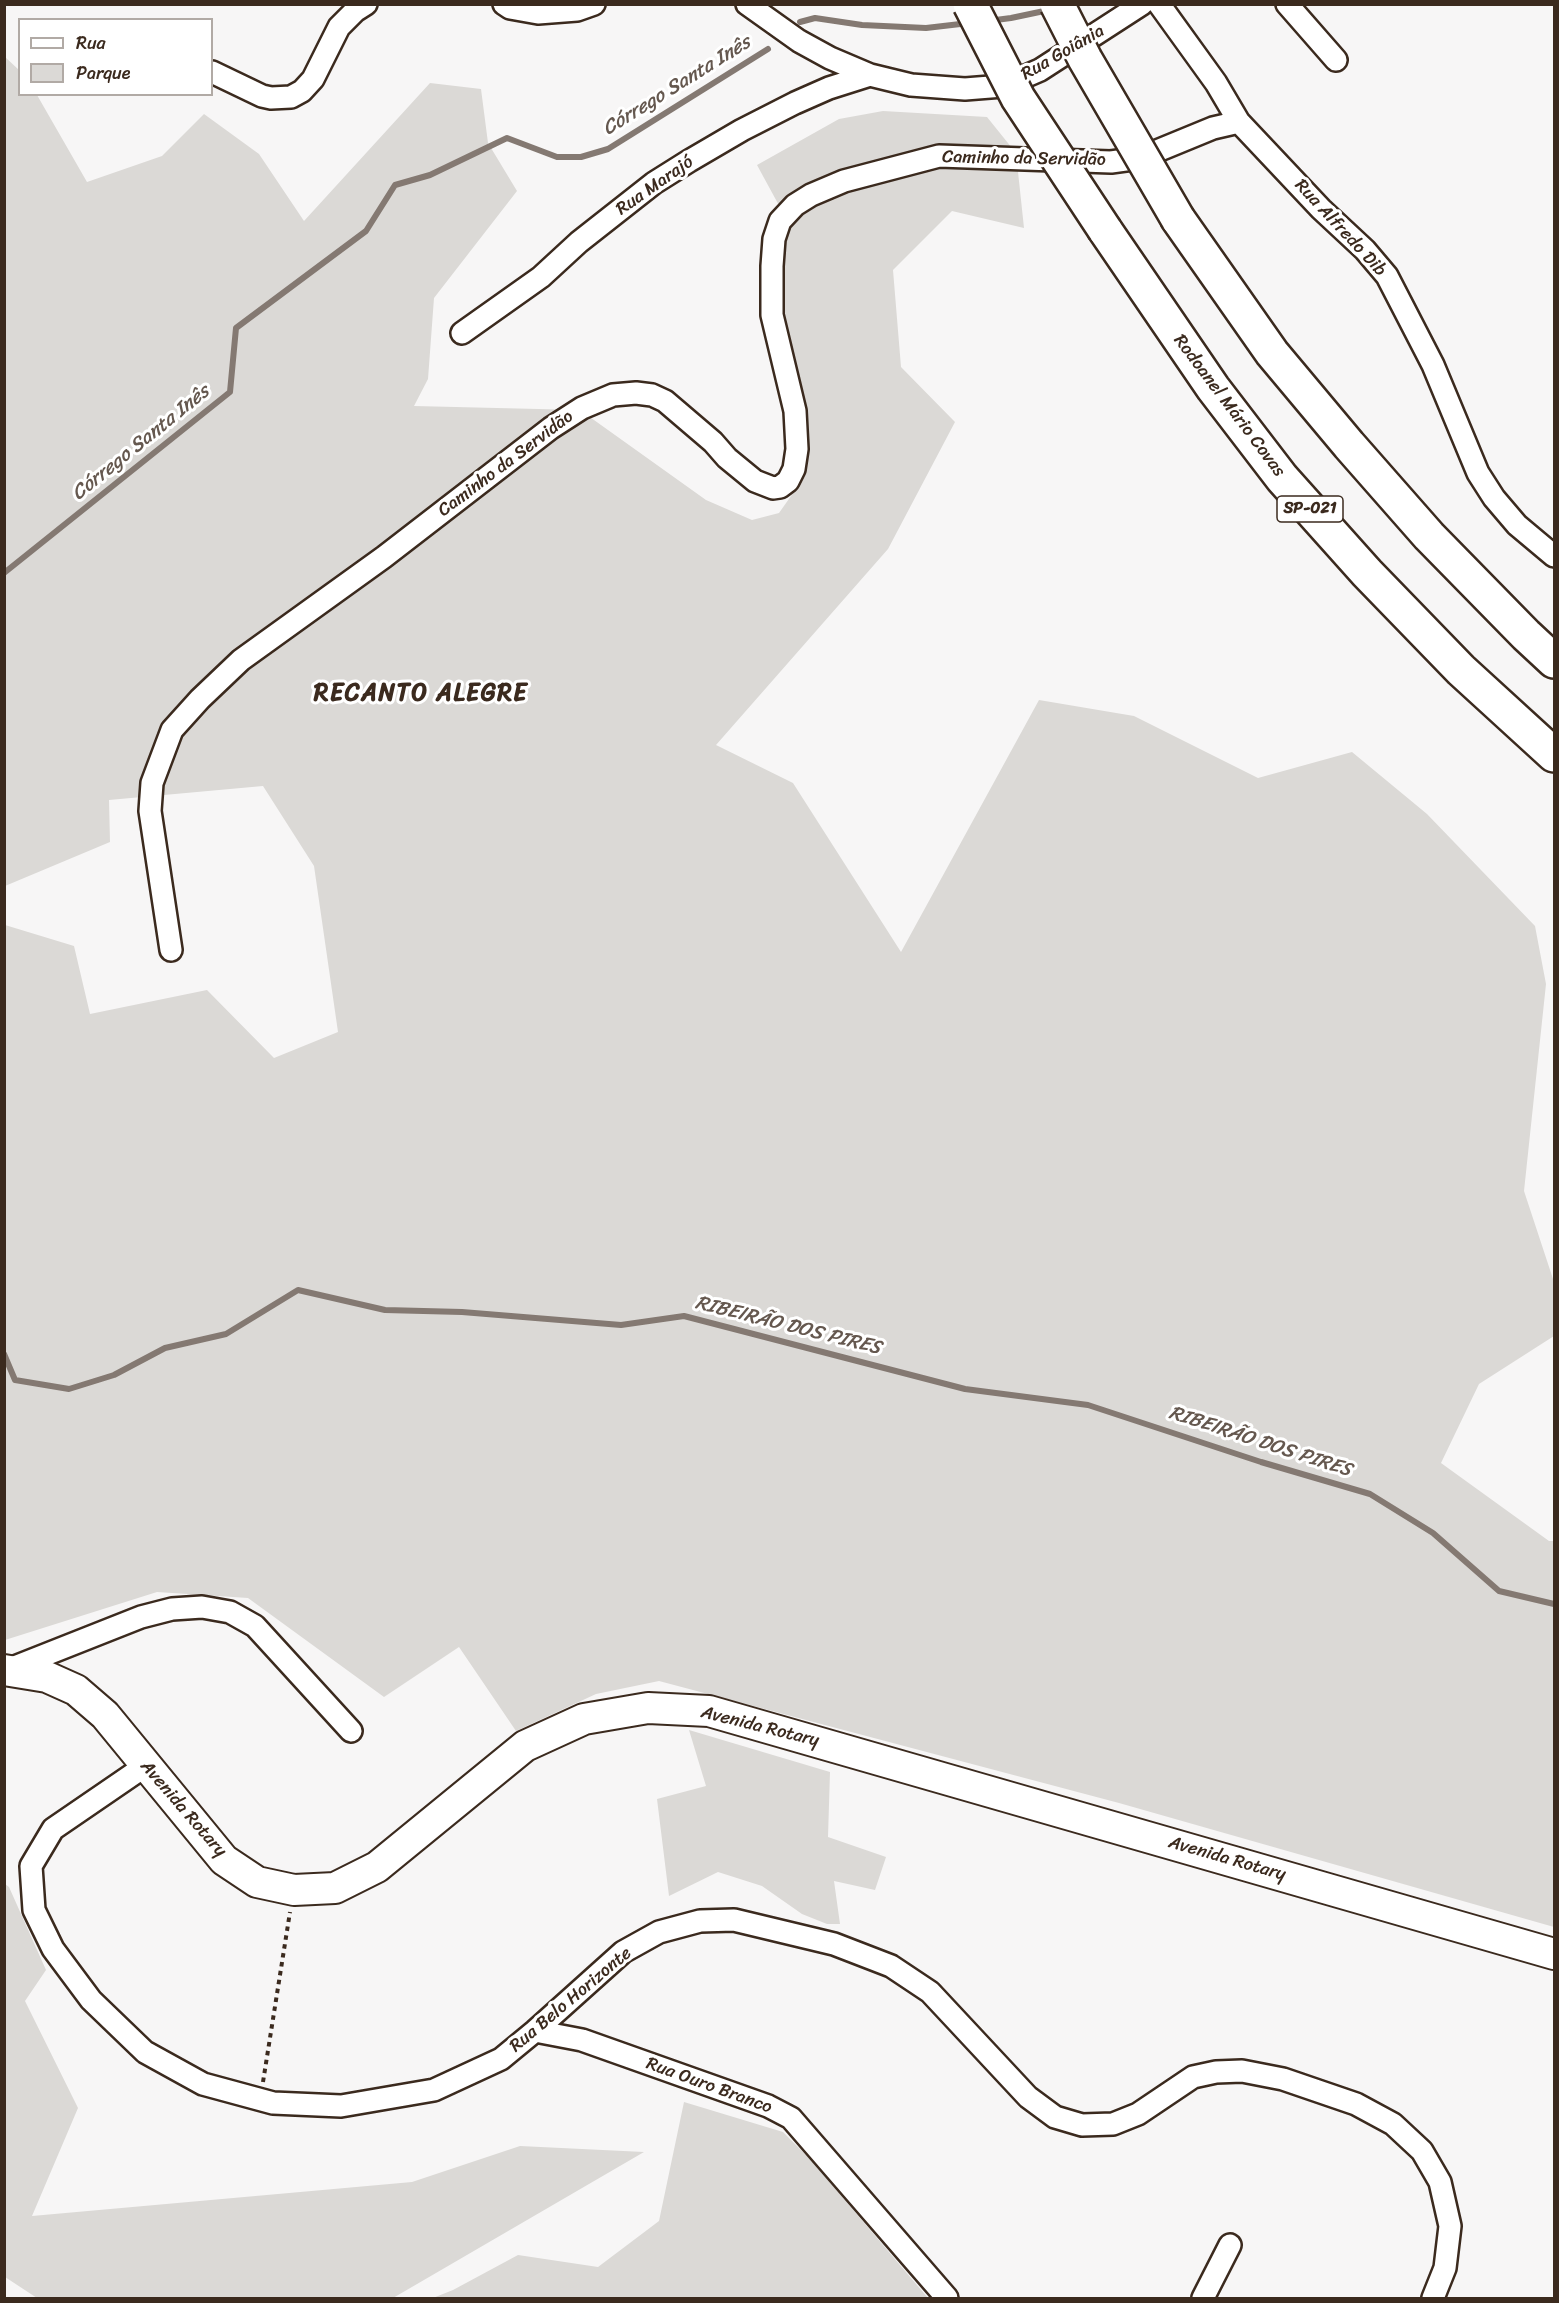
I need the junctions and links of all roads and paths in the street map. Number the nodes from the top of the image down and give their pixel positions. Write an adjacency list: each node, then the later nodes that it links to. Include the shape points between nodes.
1 (366, 4): 11 (street, via 339,27 313,79 291,96 262,96)
2 (504, 4): 3 (street, via 510,9 538,13 577,10)
3 (594, 4)
4 (747, 4): 12 (street, Rua Goiânia, via 799,41)
5 (970, 4): 17 (highway, Rodoanel Mário Covas / SP-021, bridge, via 1018,98 1105,230 1213,388 1282,477 1461,670)
6 (1057, 4): 16 (highway, bridge, via 1178,219 1272,353 1429,536)
7 (1142, 4): 12 (street, Rua Goiânia, via 1040,70 1003,86 934,87)
8 (1159, 4): 13 (street, Rua Alfredo Dib)
9 (1287, 4): 10 (street)
10 (1336, 60)
11 (213, 72)
12 (870, 75): 14 (street, Rua Marajó, via 795,103 654,183 541,277)
13 (1239, 122): 15 (street, Rua Alfredo Dib, via 1387,276 1433,365 1478,472 1517,525); 18 (street, Caminho da Servidão, via 1213,128 1140,158 1111,162 939,156 844,181 795,205 780,221 772,266 772,315 795,411 797,449 788,481 773,488 755,481 665,401 636,393 613,395 582,408 551,428 241,660 172,730 152,783 150,811)
14 (462, 333)
15 (1554, 556)
16 (1554, 661)
17 (1554, 755)
18 (171, 950)
19 (6, 1670): 20 (street, via 141,1617 202,1607 230,1612 255,1626); 21 (street, Avenida Rotary, via 47,1677 76,1690 105,1715)
20 (351, 1731)
21 (145, 1766): 22 (street, Avenida Rotary, via 224,1860 257,1882); 25 (street, Rua Belo Horizonte, via 53,1829 31,1866 34,1910 53,1949 91,2000 145,2052 203,2084)
22 (294, 1890): 23 (street, Avenida Rotary, via 335,1888 376,1867 525,1746 584,1719 648,1708 709,1711); 25 (path)
23 (1554, 1954)
24 (535, 2031): 25 (street, Rua Belo Horizonte, via 501,2059 434,2090 341,2106); 27 (street, Rua Ouro Branco, via 582,2040 768,2106 790,2118); 29 (street, Rua Belo Horizonte, via 623,1952 659,1932 700,1921 734,1920 834,1944 891,1966 930,1992 1028,2097 1055,2118 1082,2125 1113,2124 1138,2114 1193,2078 1242,2071 1283,2079 1356,2104 1393,2124 1422,2151 1440,2182 1450,2226 1445,2268)
25 (260, 2100)
26 (1230, 2245): 28 (street)
27 (947, 2298)
28 (1203, 2298)
29 (1433, 2298)

